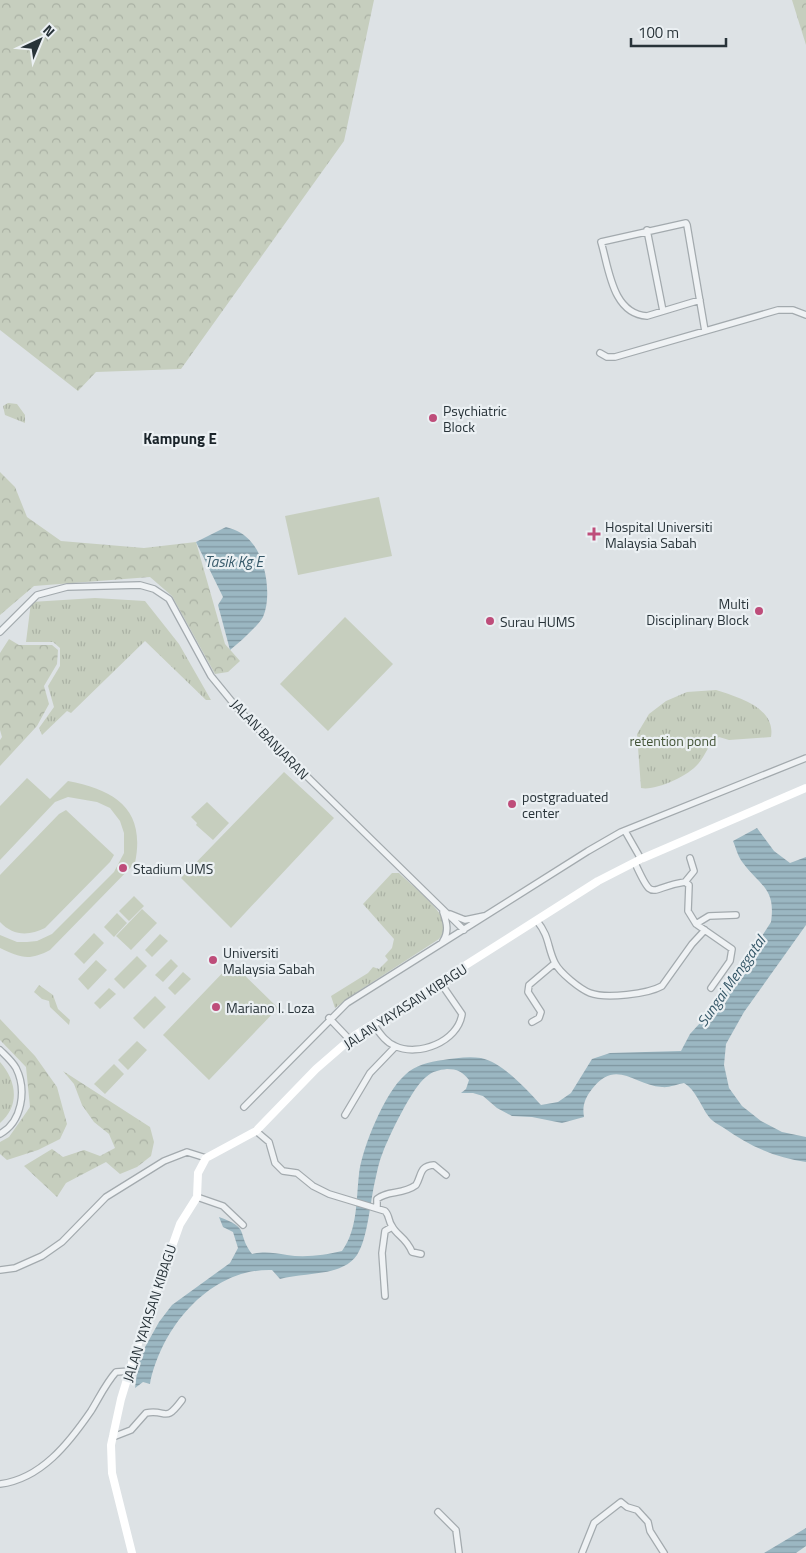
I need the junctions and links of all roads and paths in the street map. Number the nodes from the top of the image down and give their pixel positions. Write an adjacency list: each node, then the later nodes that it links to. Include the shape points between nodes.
1 (647, 230): 2 (street, via 686,223); 3 (street); 3 (street, via 601,242 621,302 626,308 643,316)
2 (700, 300): 3 (street); 5 (street)
3 (663, 311)
4 (806, 315): 5 (street, via 793,310 778,310)
5 (705, 331): 6 (street, via 607,358)
6 (600, 353)
7 (0, 632): 14 (street, JALAN BANJARAN, via 37,595 67,586 140,585 154,589 169,599 208,671 238,709)
8 (806, 758): 10 (street)
9 (806, 788): 12 (street, JALAN YAYASAN KIBAGU)
10 (625, 831): 12 (street); 15 (street)
11 (690, 858): 13 (street, via 694,871)
12 (638, 861): 13 (street, via 646,888 652,891); 17 (street, JALAN YAYASAN KIBAGU, via 598,881)
13 (685, 882): 18 (street, via 691,890 688,911)
14 (442, 909): 15 (street, via 465,920); 19 (street, JALAN BANJARAN); 21 (street, via 447,935)
15 (487, 915): 19 (street)
16 (736, 915): 18 (street, via 709,916)
17 (537, 921): 22 (street, via 547,935); 23 (street, JALAN YAYASAN KIBAGU)
18 (696, 924): 20 (street)
19 (464, 930): 21 (street)
20 (705, 930): 22 (street, via 657,989 596,995); 24 (street, via 732,949 730,962)
21 (442, 943): 25 (street, via 347,1003)
22 (555, 964): 26 (street, via 529,985 528,992 541,1012 540,1018)
23 (440, 982): 27 (street, JALAN YAYASAN KIBAGU); 29 (street, via 462,1014 462,1019 450,1036 427,1048 406,1050)
24 (712, 988)
25 (329, 1018): 28 (street); 31 (street)
26 (532, 1022)
27 (373, 1024): 28 (street, JALAN YAYASAN KIBAGU); 29 (street, via 387,1042)
28 (350, 1040): 33 (street, JALAN YAYASAN KIBAGU, via 316,1069)
29 (396, 1047): 32 (street, via 370,1073)
30 (0, 1050): 34 (street, via 16,1069 21,1084 20,1110 14,1124)
31 (244, 1107)
32 (345, 1115)
33 (256, 1131): 35 (street, JALAN YAYASAN KIBAGU); 38 (street, via 269,1142 275,1163 283,1171 297,1173 320,1190)
34 (0, 1134)
35 (206, 1158): 37 (street, JALAN YAYASAN KIBAGU, via 198,1173); 42 (street, via 187,1152 164,1161 106,1198 62,1242 42,1256 15,1268)
36 (446, 1175): 38 (street, via 434,1165 427,1166 421,1170 416,1185 403,1193 380,1196)
37 (197, 1197): 39 (street, via 223,1206); 44 (street, JALAN YAYASAN KIBAGU, via 180,1224)
38 (374, 1207): 40 (street, via 388,1213)
39 (243, 1225)
40 (392, 1227): 41 (street, via 407,1240 412,1252); 43 (street, via 385,1231 382,1248)
41 (421, 1254)
42 (0, 1270)
43 (385, 1296)
44 (130, 1372): 46 (street, JALAN YAYASAN KIBAGU); 47 (street, via 116,1372 83,1422 46,1464 27,1475)
45 (182, 1400): 46 (street, via 172,1413 146,1413 131,1430)
46 (113, 1437): 49 (street, JALAN YAYASAN KIBAGU, via 112,1473)
47 (0, 1484)
48 (438, 1512): 50 (street, via 456,1530)
49 (132, 1553)
50 (459, 1553)
51 (582, 1553): 52 (street, via 594,1523 621,1502 637,1510 648,1522)
52 (664, 1553)

